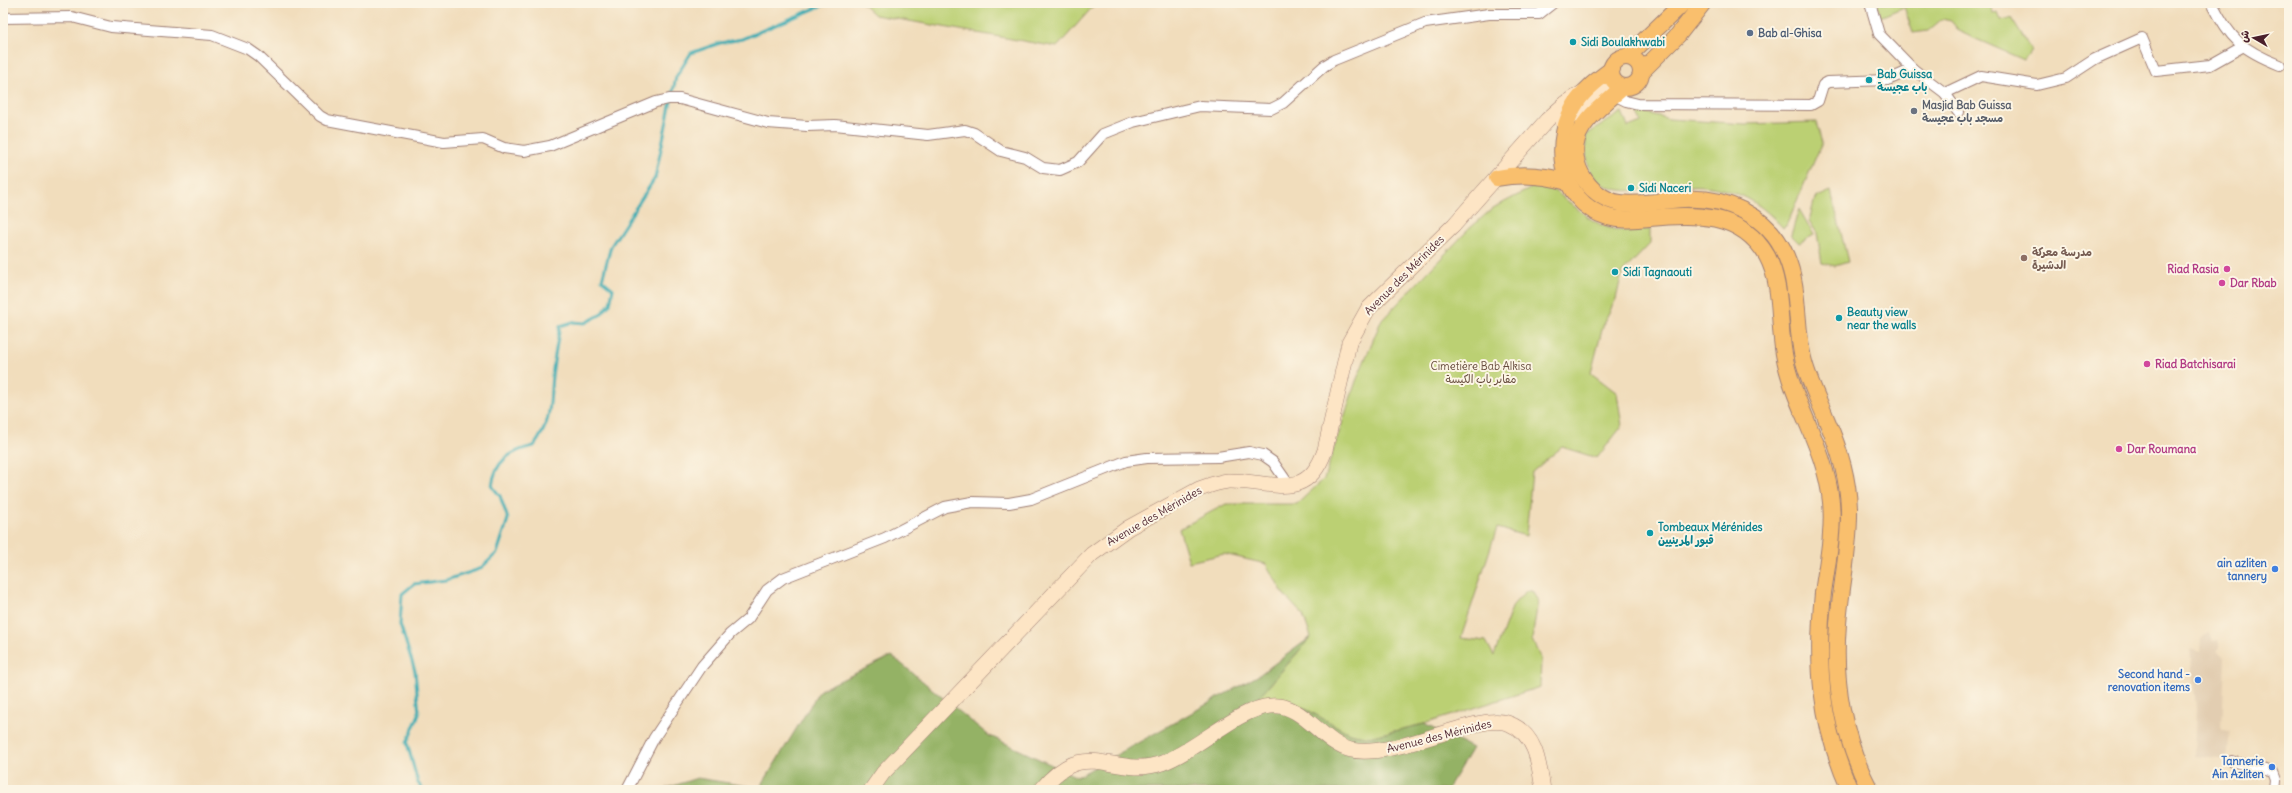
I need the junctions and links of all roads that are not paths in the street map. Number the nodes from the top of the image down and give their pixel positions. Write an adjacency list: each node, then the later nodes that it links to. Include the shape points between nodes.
1 (1553, 3): 6 (street, via 1539,14 1489,14 1425,23 1410,28 1334,60 1283,103 1271,109 1200,106 1133,122 1103,134 1078,162 1060,170 1043,168 1034,161 1001,151 965,130 928,135 835,125 807,126 768,122 674,99 656,102 538,149 513,150 483,139 444,142 327,120 258,56 242,46 212,35 111,27 72,17)
2 (1683, 3): 8 (main road)
3 (1703, 3): 12 (main road, via 1678,35)
4 (1870, 3): 11 (street, via 1879,34)
5 (2212, 3): 7 (street, via 2223,25)
6 (3, 18)
7 (2242, 47): 9 (street); 15 (street, via 2210,65 2156,70 2142,38 2095,60 2066,78 2037,85 1981,76)
8 (1627, 57): 10 (main road, via 1616,61); 12 (main road, via 1637,62)
9 (2280, 64)
10 (1612, 69): 13 (main road); 14 (main road)
11 (1913, 70): 13 (street, via 1888,80 1828,82 1824,85 1818,101 1811,104 1638,104 1626,101); 15 (street)
12 (1641, 72): 13 (main road, via 1636,83)
13 (1618, 89): 17 (main road); 28 (main road, via 1583,125 1576,140 1576,162 1583,178 1593,190 1622,203 1698,198 1731,205 1748,212 1768,228 1787,257 1794,284 1803,360 1836,443 1846,482 1849,518 1838,625 1838,676 1843,718 1849,740)
14 (1585, 91): 17 (main road); 18 (main road, Avenue des Mérinides, via 1557,110)
15 (1945, 93): 16 (street)
16 (1958, 112)
17 (1568, 119): 18 (main road); 20 (main road, via 1561,154)
18 (1535, 135): 19 (main road, Avenue des Mérinides)
19 (1497, 178): 20 (main road, via 1526,174); 21 (main road, Avenue des Mérinides, via 1454,225 1368,309 1356,326 1349,342 1319,466 1311,476)
20 (1568, 182): 27 (main road, via 1574,193 1588,207 1614,219 1697,215 1730,223 1754,238 1768,258 1777,286 1787,366 1823,461 1832,505 1820,629 1820,689 1834,749)
21 (1290, 485): 23 (street, via 1273,462 1263,455 1249,452 1218,457 1147,458 1126,462 1031,499 1009,503 972,502 945,507 885,538 783,578 767,590 748,619 730,634 702,666 654,738); 24 (main road, Avenue des Mérinides, via 1228,481 1214,484 1111,539 1078,568 995,654 883,773)
22 (2232, 762): 29 (street, via 2272,772 2276,780)
23 (627, 790)
24 (871, 790)
25 (1041, 790): 26 (main road, Avenue des Mérinides, via 1068,766 1084,760 1103,760 1123,766 1147,767 1163,762 1182,754 1250,712 1272,706 1300,714 1335,744 1350,750 1366,752 1387,750 1476,725 1506,722 1523,733 1532,743)
26 (1543, 790)
27 (1850, 790)
28 (1870, 790)
29 (2275, 790)

